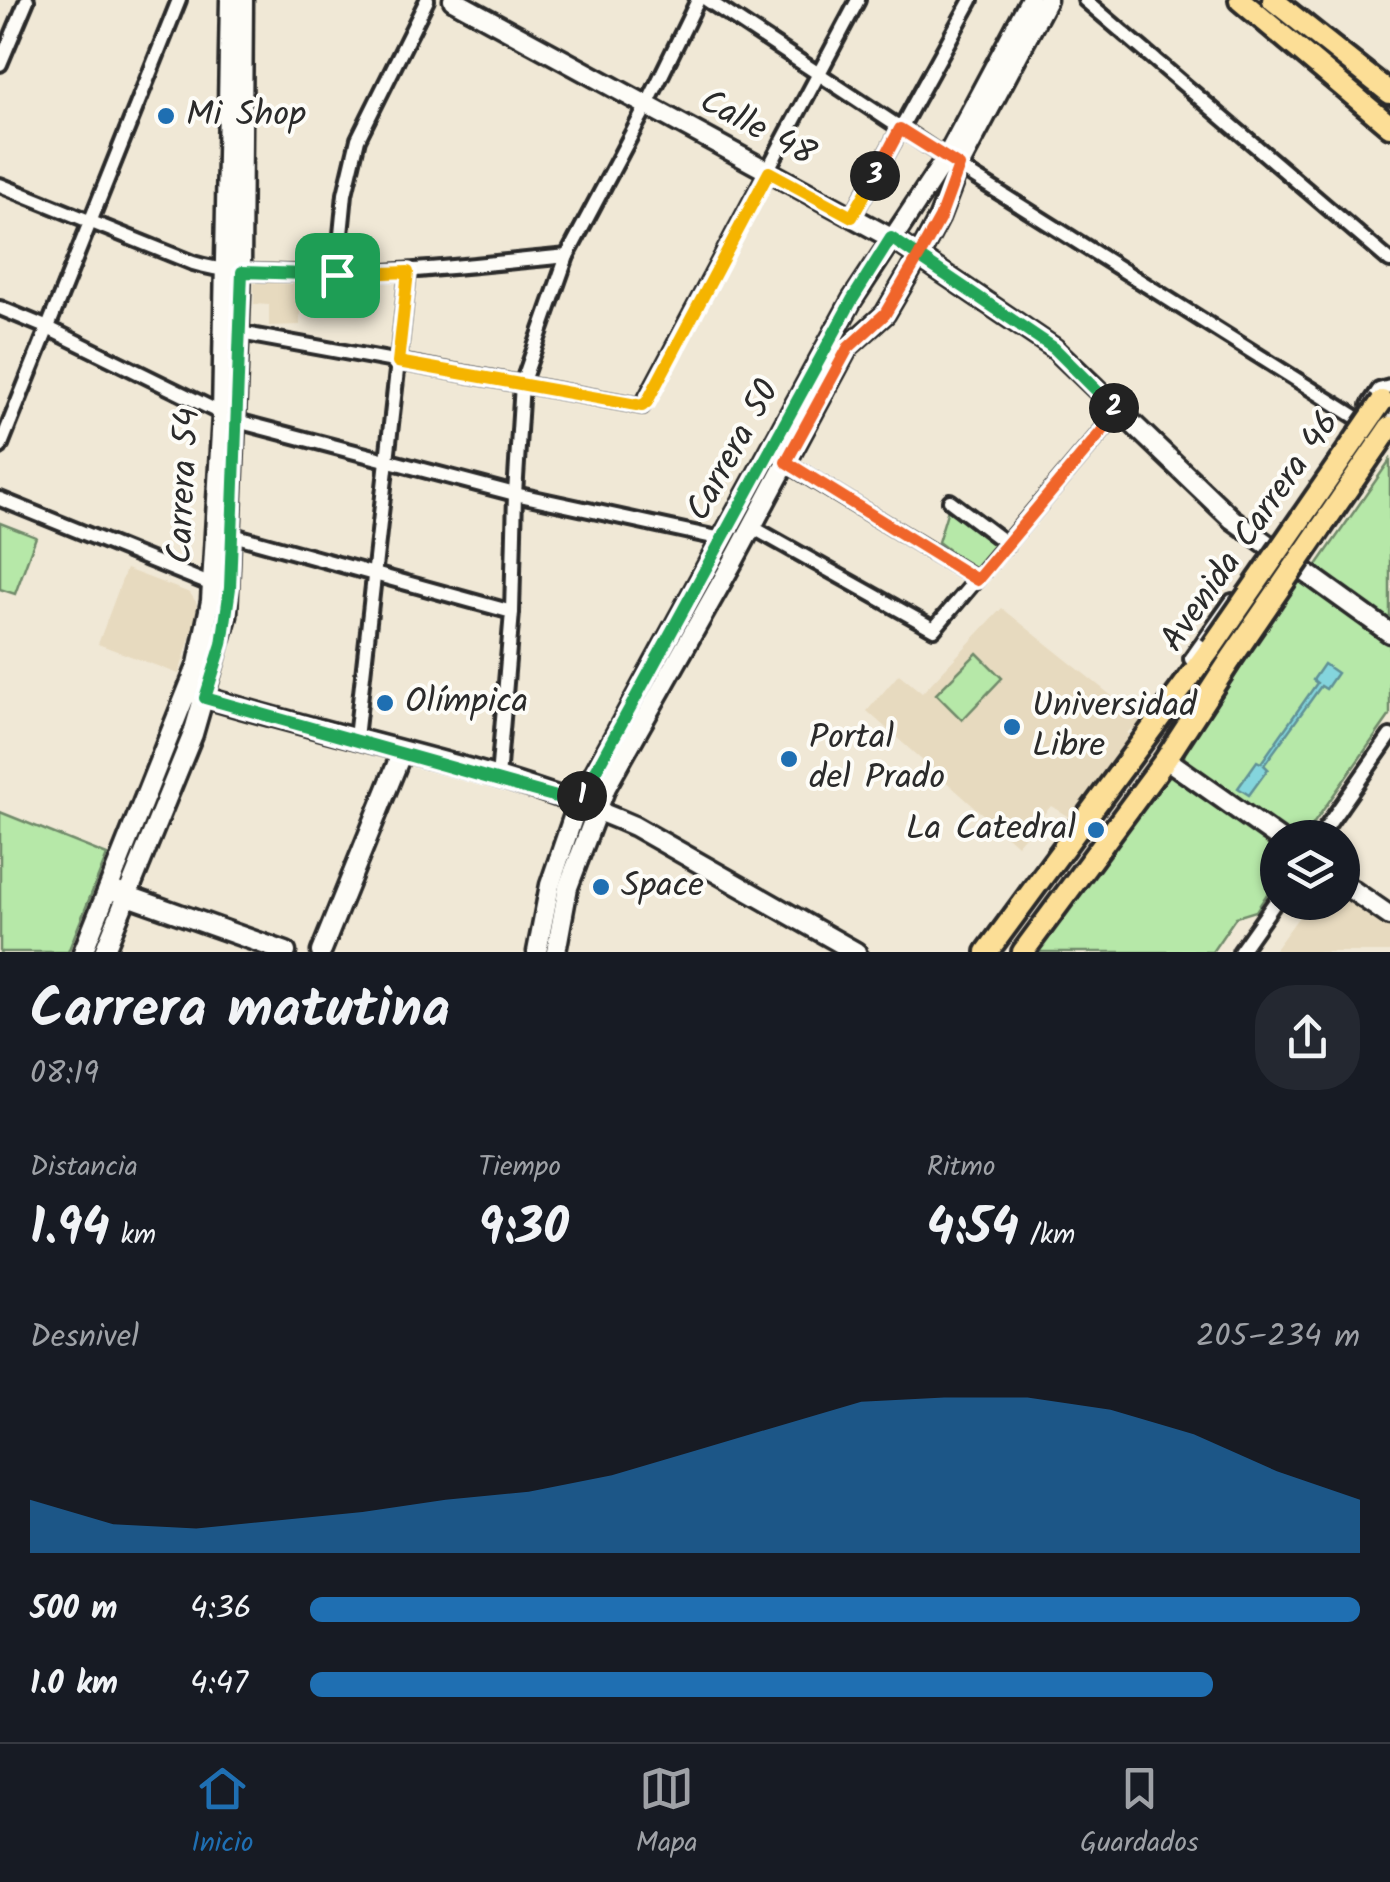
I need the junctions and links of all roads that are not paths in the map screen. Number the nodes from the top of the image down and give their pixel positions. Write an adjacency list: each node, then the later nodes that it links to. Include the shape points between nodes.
1 (28, 0): 16 (street)
2 (180, 0): 27 (street)
3 (230, 0): 34 (street, Carrera 54)
4 (243, 0): 34 (street, Carrera 54)
5 (427, 0): 36 (street, via 358,139)
6 (453, 0): 19 (street, Calle 48)
7 (698, 0): 19 (street)
8 (707, 0): 17 (street)
9 (858, 0): 17 (street)
10 (971, 0): 21 (street)
11 (1030, 0): 22 (street, Carrera 50)
12 (1047, 0): 22 (street, Carrera 50)
13 (1085, 0): 33 (street)
14 (1240, 0): 20 (main road)
15 (1272, 0): 18 (main road)
16 (0, 64)
17 (818, 74): 21 (street); 23 (street)
18 (1390, 93)
19 (646, 106): 23 (street, Calle 48); 30 (street)
20 (1390, 126)
21 (900, 129): 22 (street); 26 (street)
22 (953, 162): 25 (street, Carrera 50); 28 (street, Carrera 50); 47 (street)
23 (769, 172): 26 (street, Calle 48); 42 (street, via 647,402)
24 (0, 185): 27 (street)
25 (909, 213): 28 (street, via 914,231); 29 (street, Carrera 50)
26 (852, 217): 29 (street, Calle 48)
27 (90, 221): 34 (street, via 193,263); 39 (street)
28 (932, 232): 31 (street, Carrera 50)
29 (891, 238): 31 (street, Calle 48); 32 (street, Carrera 50)
30 (567, 256): 35 (street); 42 (street)
31 (919, 256): 37 (street, Carrera 50); 45 (street, Calle 48, via 1054,348)
32 (880, 257): 37 (street, via 900,256); 58 (street, Carrera 50)
33 (1390, 262)
34 (234, 272): 36 (street); 40 (street, Carrera 54); 46 (street, Carrera 54)
35 (408, 272): 36 (street); 41 (street)
36 (337, 275)
37 (908, 275): 52 (street, Carrera 50, via 885,314 848,348)
38 (0, 308): 39 (street)
39 (48, 328): 44 (street); 46 (street)
40 (240, 333): 41 (street); 46 (street, Carrera 54)
41 (398, 362): 42 (street); 51 (street)
42 (522, 384): 53 (street)
43 (1388, 393): 47 (street, via 1379,390); 68 (main road, Avenida Carrera 46, bridge)
44 (7, 411): 50 (street)
45 (1118, 412): 59 (street); 60 (street, Calle 48)
46 (230, 418): 51 (street); 57 (street, Carrera 54); 64 (street, Carrera 54)
47 (1359, 419): 60 (street)
48 (1390, 427): 69 (main road, Avenida Carrera 46, bridge)
49 (1390, 439): 62 (street)
50 (0, 447)
51 (385, 460): 53 (street); 61 (street)
52 (786, 462): 56 (street, Carrera 50); 63 (street)
53 (515, 494): 58 (street); 65 (street)
54 (0, 499): 64 (street)
55 (950, 502): 59 (street)
56 (752, 527): 63 (street, via 934,629); 75 (street, Carrera 50)
57 (233, 534): 61 (street); 67 (street, Carrera 54, via 227,616)
58 (722, 539): 75 (street, Carrera 50)
59 (1007, 544): 63 (street)
60 (1268, 548): 62 (street, Calle 48); 68 (street, via 1188,663)
61 (372, 571): 65 (street); 71 (street)
62 (1300, 571): 66 (street, Calle 48); 69 (street)
63 (977, 580)
64 (212, 585): 67 (street, Carrera 54)
65 (512, 612): 74 (street)
66 (1390, 633)
67 (196, 695): 71 (street); 78 (street, Carrera 54)
68 (1168, 706): 89 (main road, Avenida Carrera 46)
69 (1193, 720): 73 (main road, Avenida Carrera 46)
70 (1390, 736): 76 (street)
71 (356, 738): 72 (street)
72 (402, 752): 74 (street); 85 (street)
73 (1166, 759): 77 (street); 90 (main road, Avenida Carrera 46)
74 (498, 778): 75 (street)
75 (587, 806): 86 (street, Carrera 50, via 550,886); 87 (street, Carrera 50); 88 (street)
76 (1332, 820)
77 (1260, 825)
78 (118, 892): 82 (street, Carrera 54); 83 (street, Carrera 54); 84 (street)
79 (1360, 895): 80 (street)
80 (1390, 916)
81 (1263, 920): 91 (street)
82 (83, 952)
83 (104, 952)
84 (286, 952)
85 (321, 952)
86 (538, 952)
87 (556, 952)
88 (856, 952)
89 (987, 952)
90 (1023, 952)
91 (1240, 952)

